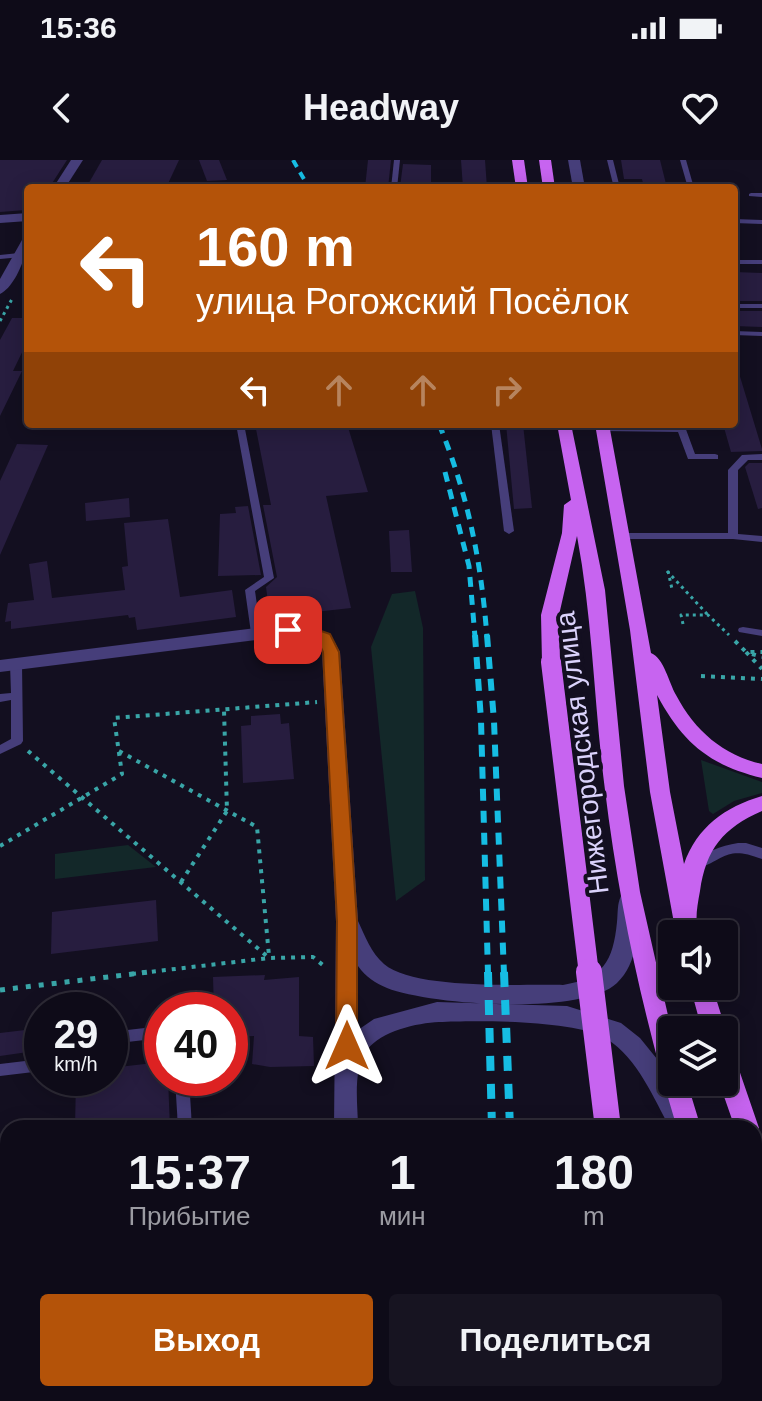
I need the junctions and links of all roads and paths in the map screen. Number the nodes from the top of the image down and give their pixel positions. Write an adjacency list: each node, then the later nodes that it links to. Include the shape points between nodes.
1 (77, 160): 8 (street)
2 (397, 160): 9 (lane)
3 (518, 160): 10 (main road)
4 (545, 160): 11 (main road)
5 (574, 160): 12 (street)
6 (610, 160): 13 (lane)
7 (683, 160): 14 (lane)
8 (62, 184)
9 (394, 184)
10 (521, 184)
11 (548, 184)
12 (578, 184)
13 (616, 184)
14 (690, 184)
15 (751, 195): 16 (lane)
16 (762, 195)
17 (24, 217): 18 (street)
18 (0, 219)
19 (738, 221): 20 (lane)
20 (762, 222)
21 (24, 247): 22 (street)
22 (19, 255): 23 (lane); 26 (street)
23 (0, 257)
24 (738, 262): 25 (lane)
25 (762, 262)
26 (0, 290)
27 (738, 306): 28 (lane)
28 (762, 306)
29 (738, 333): 30 (lane)
30 (762, 334)
31 (241, 428): 50 (lane, via 269,578 250,590)
32 (496, 428): 41 (lane)
33 (565, 428): 40 (main road, Нижегородская улица)
34 (603, 428): 42 (main road)
35 (681, 428): 36 (lane, via 691,457)
36 (715, 457)
37 (731, 457): 38 (lane)
38 (745, 457): 39 (lane); 43 (lane, via 733,470)
39 (762, 457)
40 (574, 473): 73 (main road, Нижегородская улица, via 596,590); 89 (main road, bridge, via 570,533 550,615 551,662)
41 (509, 531)
42 (623, 536): 43 (lane); 48 (main road)
43 (733, 536): 44 (lane)
44 (762, 539)
45 (672, 589): 46 (path, via 667,571)
46 (708, 615): 47 (path, via 681,615); 52 (path)
47 (683, 624)
48 (639, 630): 65 (main road, via 662,689 685,729 725,760); 74 (main road, via 660,792)
49 (743, 630): 51 (lane)
50 (256, 633): 54 (street); 76 (street, via 307,631 324,638 331,652)
51 (762, 633)
52 (746, 652): 53 (path); 55 (path)
53 (762, 654)
54 (8, 665): 58 (lane)
55 (762, 669)
56 (701, 676): 57 (path)
57 (762, 679)
58 (16, 696): 59 (lane); 62 (lane)
59 (0, 698)
60 (318, 702): 61 (path)
61 (224, 710): 64 (path, via 114,718); 68 (path)
62 (17, 741): 63 (lane); 66 (path)
63 (0, 750)
64 (118, 750): 66 (path, via 122,774); 68 (path)
65 (762, 771)
66 (82, 797): 69 (path); 72 (path)
67 (762, 803): 71 (main road, via 711,830)
68 (227, 811): 72 (path); 77 (path, via 257,827)
69 (0, 846)
70 (760, 847): 71 (lane, via 725,850)
71 (692, 868): 75 (main road)
72 (181, 882): 77 (path)
73 (629, 892): 76 (street, via 624,954 602,985 585,992 407,986 372,967); 80 (main road, Нижегородская улица)
74 (684, 920)
75 (687, 920)
76 (347, 921): 83 (street)
77 (269, 958): 78 (path, via 313,957); 79 (path)
78 (326, 967)
79 (0, 990)
80 (658, 1024)
81 (24, 1067): 82 (lane)
82 (0, 1070)
83 (347, 1074): 88 (street); 90 (street, via 357,1044 382,1026 408,1018 437,1012 567,1016 613,1030 632,1045)
84 (183, 1096): 87 (lane)
85 (679, 1096): 91 (main road)
86 (736, 1096): 92 (main road)
87 (185, 1120)
88 (346, 1120)
89 (607, 1120)
90 (678, 1120)
91 (687, 1120)
92 (744, 1120)

